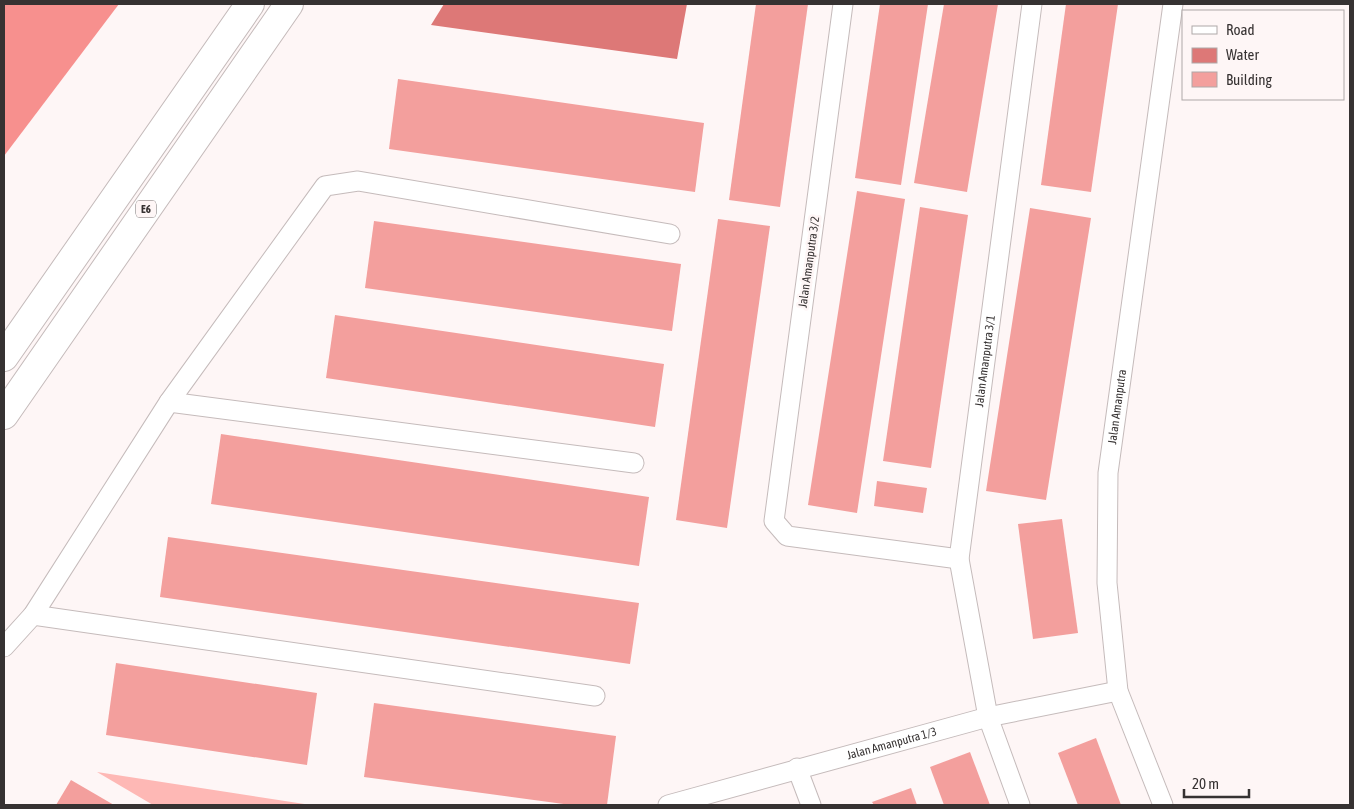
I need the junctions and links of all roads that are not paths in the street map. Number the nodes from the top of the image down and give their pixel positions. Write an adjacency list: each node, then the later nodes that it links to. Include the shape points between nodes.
1 (250, 4): 7 (highway)
2 (289, 4): 9 (highway, E6)
3 (843, 4): 11 (street, Jalan Amanputra 3/2, via 774,521 787,536)
4 (1032, 4): 11 (street, Jalan Amanputra 3/1)
5 (1173, 4): 14 (street, Jalan Amanputra, via 1108,473 1107,583)
6 (670, 234): 8 (street, via 358,181 325,186)
7 (4, 357)
8 (169, 402): 10 (street); 12 (street)
9 (4, 414)
10 (634, 463)
11 (959, 559): 16 (street, Jalan Amanputra 3/1)
12 (32, 615): 13 (street); 15 (street)
13 (4, 647)
14 (1118, 691): 16 (street, Jalan Amanputra 1/3); 21 (street, Jalan Amanputra)
15 (595, 696)
16 (988, 717): 17 (street, Jalan Amanputra 1/3); 20 (street, Jalan Amanputra 3/1)
17 (797, 768): 18 (street, Jalan Amanputra 1/3); 19 (street)
18 (668, 805)
19 (811, 805)
20 (1020, 805)
21 (1163, 805)

